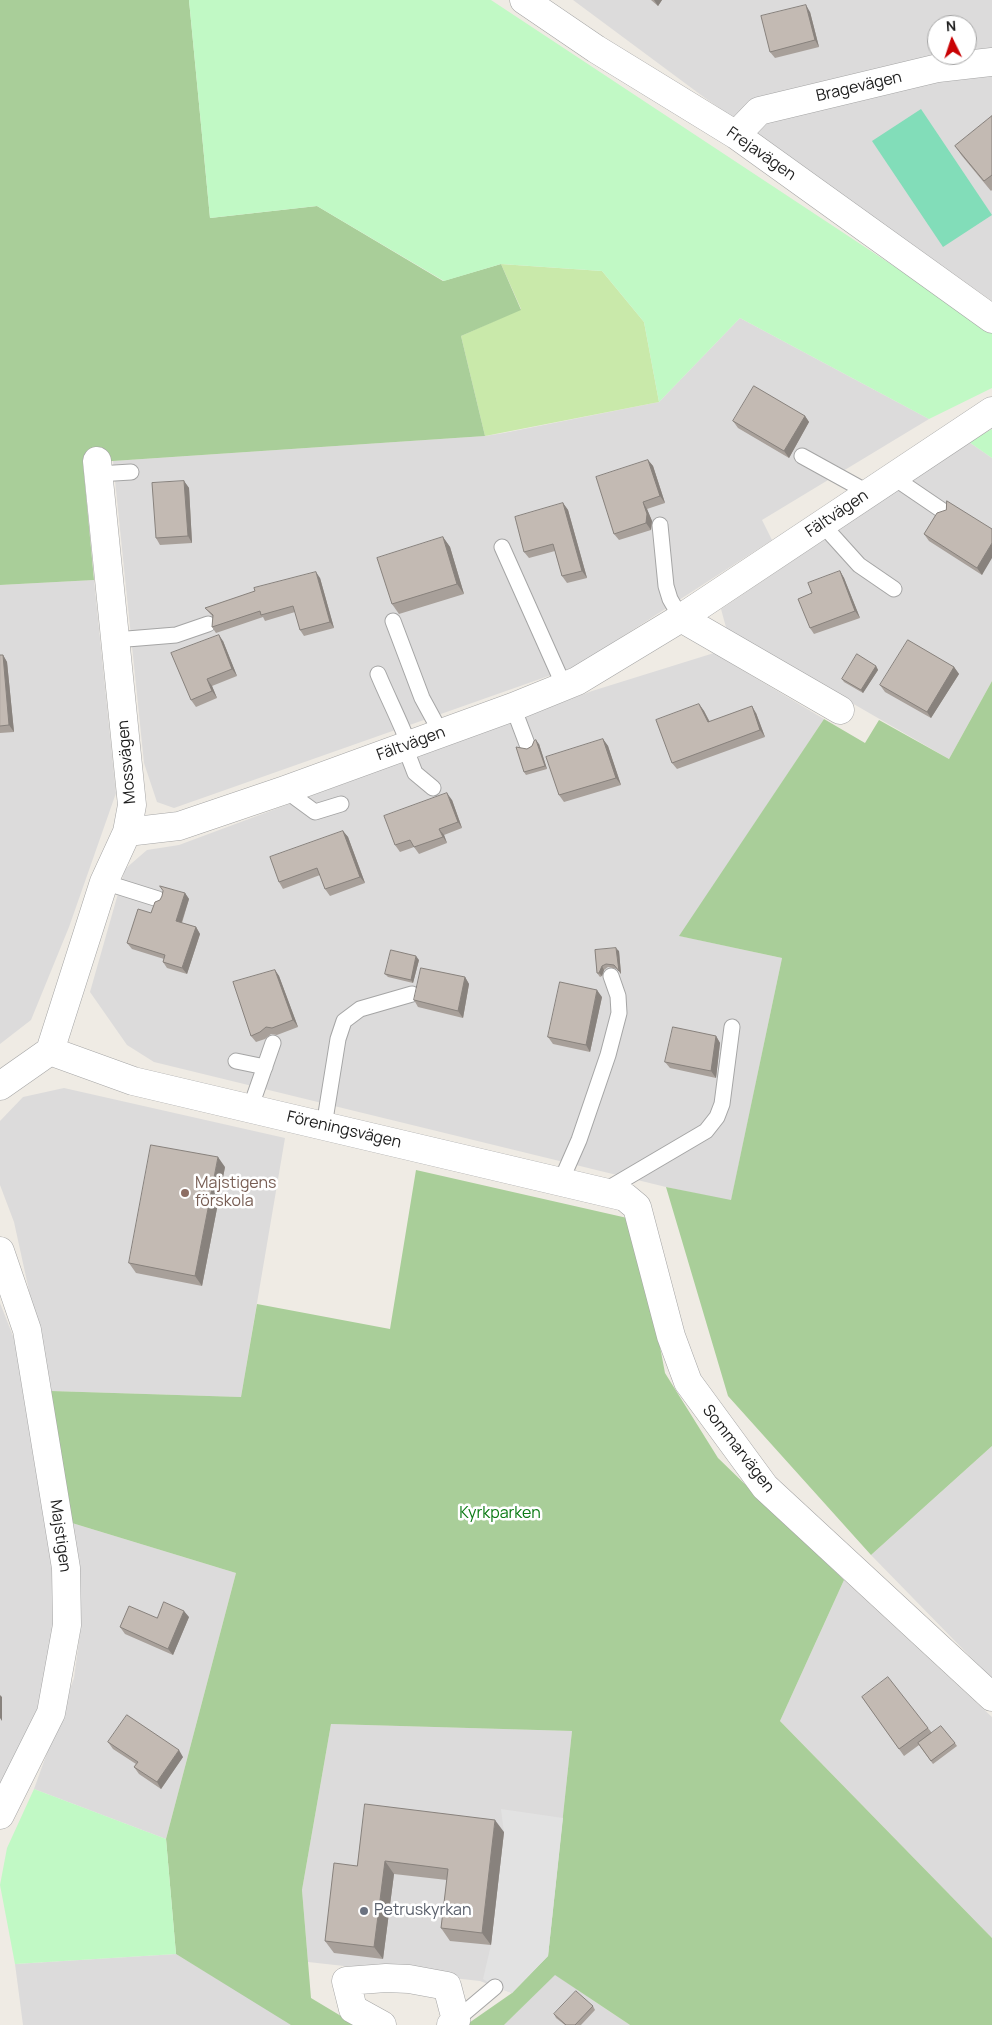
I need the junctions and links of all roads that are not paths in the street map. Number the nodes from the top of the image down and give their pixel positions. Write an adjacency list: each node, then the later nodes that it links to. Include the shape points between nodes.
1 (524, 0): 3 (street, Frejavägen, via 596,49)
2 (992, 62): 3 (street, Bragevägen, via 938,68 759,110)
3 (736, 135): 4 (street, Frejavägen)
4 (992, 318)
5 (992, 411): 9 (street, Fältvägen)
6 (802, 456): 10 (lane)
7 (97, 467): 8 (lane); 19 (street, Mossvägen)
8 (131, 472)
9 (893, 477): 10 (street, Fältvägen); 11 (lane)
10 (869, 493): 12 (street, Fältvägen)
11 (943, 511)
12 (822, 524): 15 (lane, via 859,565); 16 (street, Fältvägen)
13 (660, 526): 16 (lane, via 666,586)
14 (502, 547): 21 (lane)
15 (894, 588)
16 (681, 618): 21 (street, Fältvägen, via 616,659); 23 (street)
17 (393, 620): 24 (lane, via 422,698)
18 (208, 624): 19 (lane, via 176,635)
19 (115, 640): 30 (street, Mossvägen, via 132,805)
20 (378, 674): 26 (lane, via 394,705)
21 (564, 686): 22 (street, Fältvägen)
22 (513, 706): 24 (street, Fältvägen); 25 (lane)
23 (840, 710)
24 (441, 733): 26 (street, Fältvägen)
25 (527, 744)
26 (407, 746): 27 (lane, via 415,773); 28 (street, Fältvägen)
27 (434, 788)
28 (285, 790): 29 (lane, via 316,812); 30 (street, Fältvägen, via 179,826)
29 (341, 804)
30 (127, 832): 31 (street, Mossvägen)
31 (104, 882): 32 (lane); 37 (street, Mossvägen)
32 (158, 899)
33 (611, 976): 43 (lane, via 618,996 619,1013 579,1140)
34 (412, 994): 42 (lane, via 360,1009 344,1021 338,1039)
35 (732, 1027): 44 (lane, via 722,1104 717,1117 706,1131)
36 (273, 1042): 39 (lane)
37 (50, 1051): 40 (street); 41 (street, Föreningsvägen, via 133,1082)
38 (236, 1061): 39 (lane)
39 (265, 1067): 41 (lane)
40 (0, 1086)
41 (250, 1109): 42 (street, Föreningsvägen)
42 (324, 1126): 43 (street, Föreningsvägen)
43 (561, 1181): 44 (street, Föreningsvägen)
44 (604, 1191): 45 (street, Föreningsvägen, via 625,1197)
45 (637, 1207): 47 (street, Sommarvägen, via 671,1336 688,1382 765,1487)
46 (0, 1251): 48 (street, Majstigen, via 27,1330 66,1568 67,1625 51,1713)
47 (992, 1697)
48 (0, 1815)
49 (495, 1987): 50 (lane)
50 (453, 2022): 51 (street, via 447,1986 409,1979 346,1981 353,2009)
51 (382, 2025)

